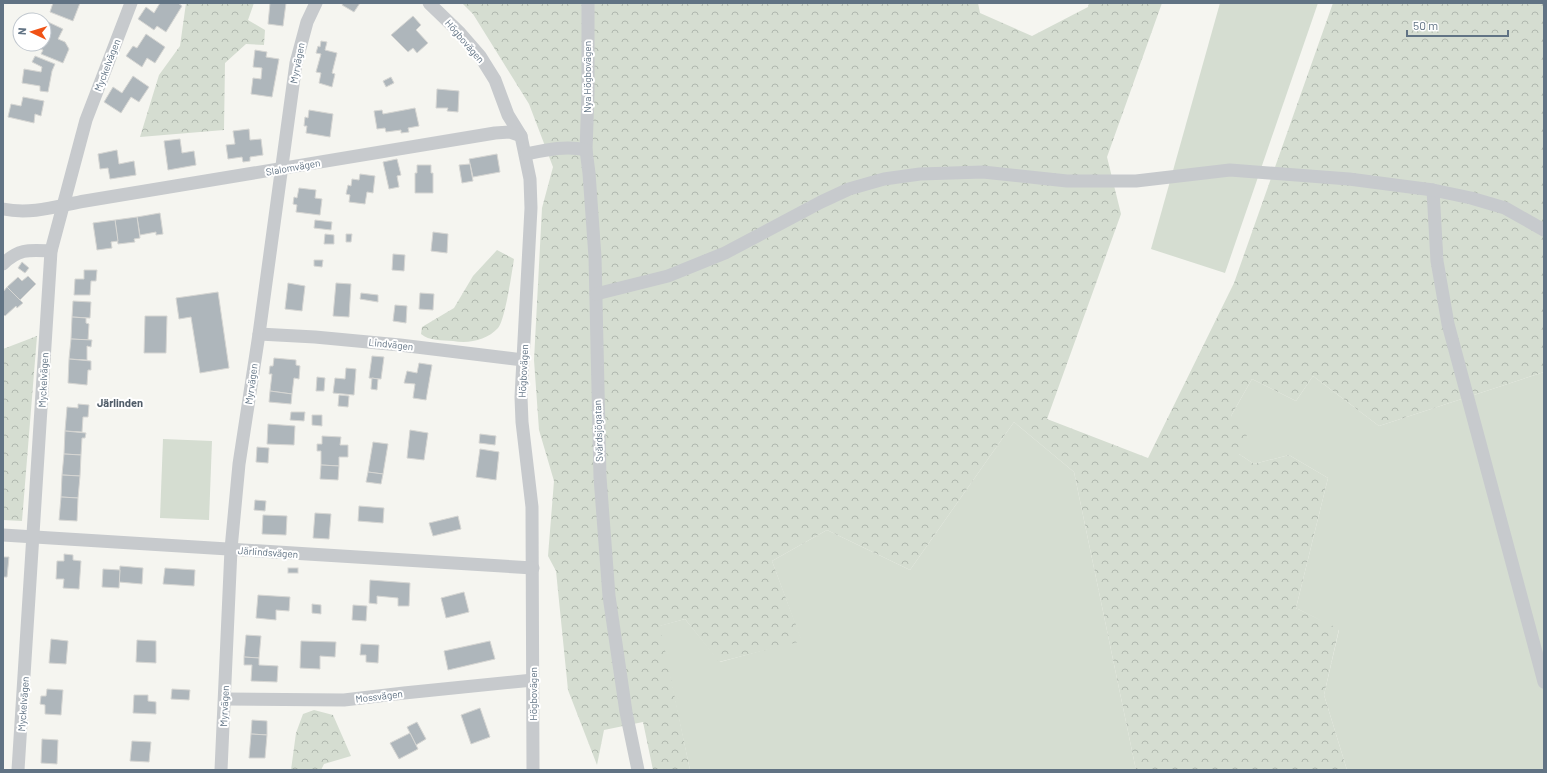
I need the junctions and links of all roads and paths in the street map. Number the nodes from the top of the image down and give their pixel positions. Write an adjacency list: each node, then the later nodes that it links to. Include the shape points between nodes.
1 (131, 3): 10 (street, Myckelvägen, via 86,120)
2 (316, 3): 8 (street, Myrvägen, via 307,22 297,56)
3 (429, 3): 5 (street, Högbovägen, via 483,60 508,115)
4 (588, 3): 6 (street, Nya Högbovägen)
5 (521, 136): 7 (street, Högbovägen); 8 (street, Slalomvägen, via 510,132 495,133)
6 (586, 150): 7 (street, via 549,149); 15 (street, Svärdsjögatan, via 595,250)
7 (526, 154): 17 (street, Högbovägen, via 531,208)
8 (281, 169): 10 (street, Slalomvägen); 16 (street, Myrvägen)
9 (1433, 190): 12 (street, via 1505,208); 15 (street, via 1349,179 1230,170 1136,181 1067,181 983,172 920,174 884,179 849,189 725,253 668,276); 23 (street, via 1437,261 1448,324)
10 (64, 205): 11 (street, Slalomvägen, via 16,212); 13 (street, Myckelvägen)
11 (3, 209)
12 (1544, 230)
13 (51, 250): 14 (street, via 19,252); 19 (street, Myckelvägen)
14 (3, 264)
15 (596, 294): 28 (street, Svärdsjögatan, via 600,477 609,596 626,712)
16 (259, 334): 17 (street, Lindvägen, via 400,345); 20 (street, Myrvägen, via 239,464)
17 (523, 360): 21 (street, Högbovägen, via 522,422 532,507)
18 (3, 535): 19 (street, Järlindsvägen)
19 (34, 537): 20 (street, Järlindsvägen); 25 (street, Myckelvägen)
20 (231, 549): 21 (street, Järlindsvägen); 24 (street, Myrvägen)
21 (533, 568): 22 (street, Högbovägen)
22 (533, 680): 24 (street, Mossvägen, via 344,700); 27 (street, Högbovägen)
23 (1544, 682)
24 (224, 699): 26 (street, Myrvägen)
25 (18, 770)
26 (220, 770)
27 (533, 770)
28 (638, 770)

